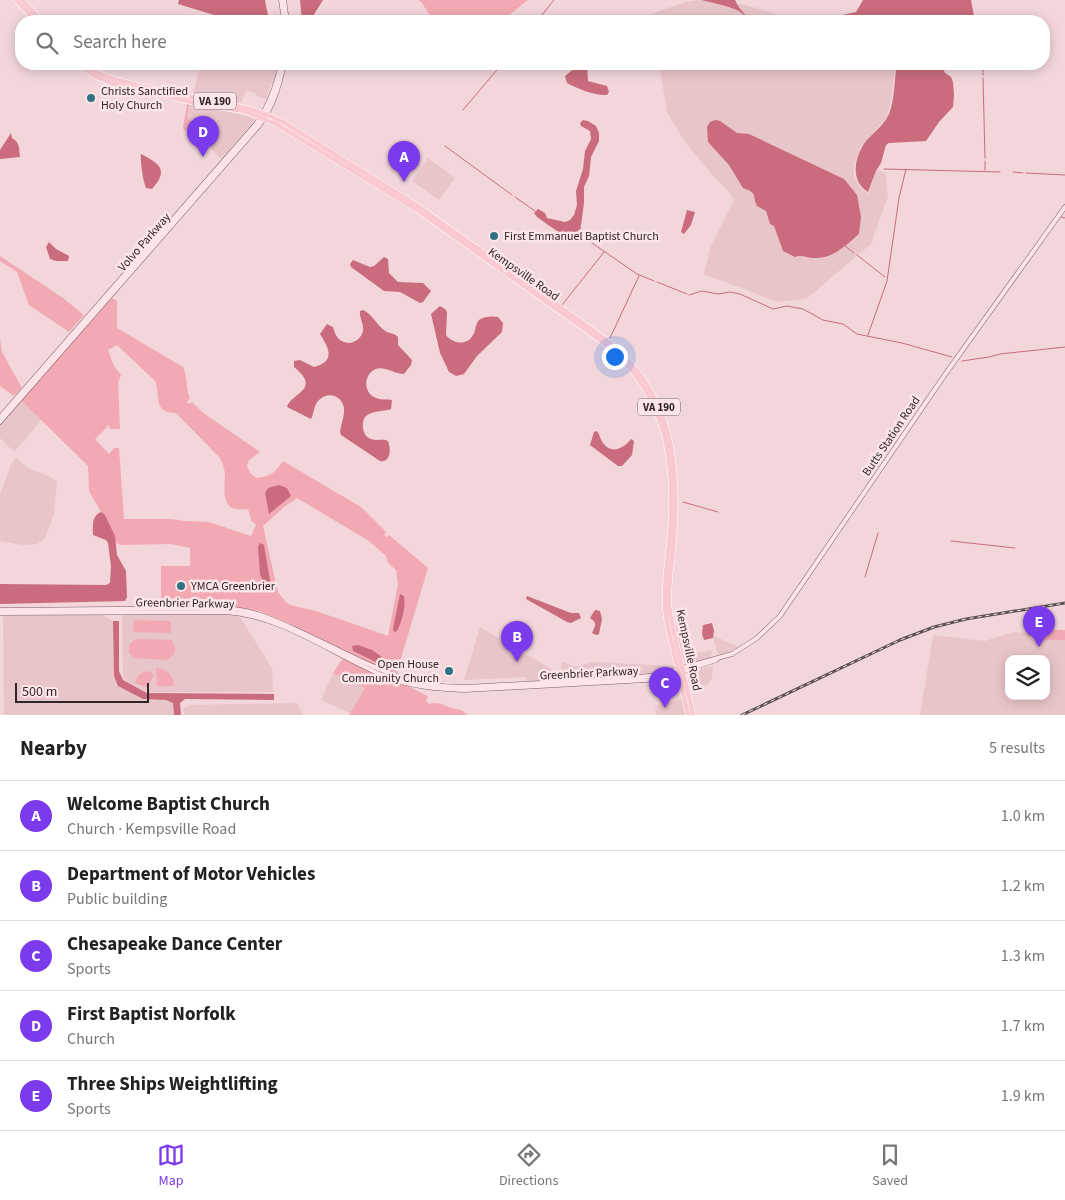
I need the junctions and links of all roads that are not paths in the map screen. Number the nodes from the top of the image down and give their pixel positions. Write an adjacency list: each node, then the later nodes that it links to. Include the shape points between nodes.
1 (16, 0): 4 (main road)
2 (22, 0): 5 (main road)
3 (283, 0): 6 (main road)
4 (30, 15)
5 (36, 15)
6 (285, 15)
7 (85, 70): 10 (main road, Kempsville Road / VA 190, via 114,84)
8 (93, 70): 10 (main road, Kempsville Road / VA 190, via 116,80 244,106)
9 (282, 70): 10 (main road, Volvo Parkway, via 278,91)
10 (264, 116): 12 (main road, Volvo Parkway); 13 (main road, Volvo Parkway); 15 (main road, Kempsville Road / VA 190, via 292,128 428,213 606,340 639,373 663,415 674,457 675,516 669,601)
11 (1065, 207): 15 (main road, Butts Station Road, via 952,364 780,616 753,642 732,654)
12 (0, 417)
13 (0, 422)
14 (0, 612): 15 (main road, Greenbrier Parkway, via 244,614 273,622 392,679 436,689 631,681)
15 (681, 670): 16 (main road, Kempsville Road / VA 190); 17 (main road, Kempsville Road / VA 190)
16 (688, 715)
17 (694, 715)

